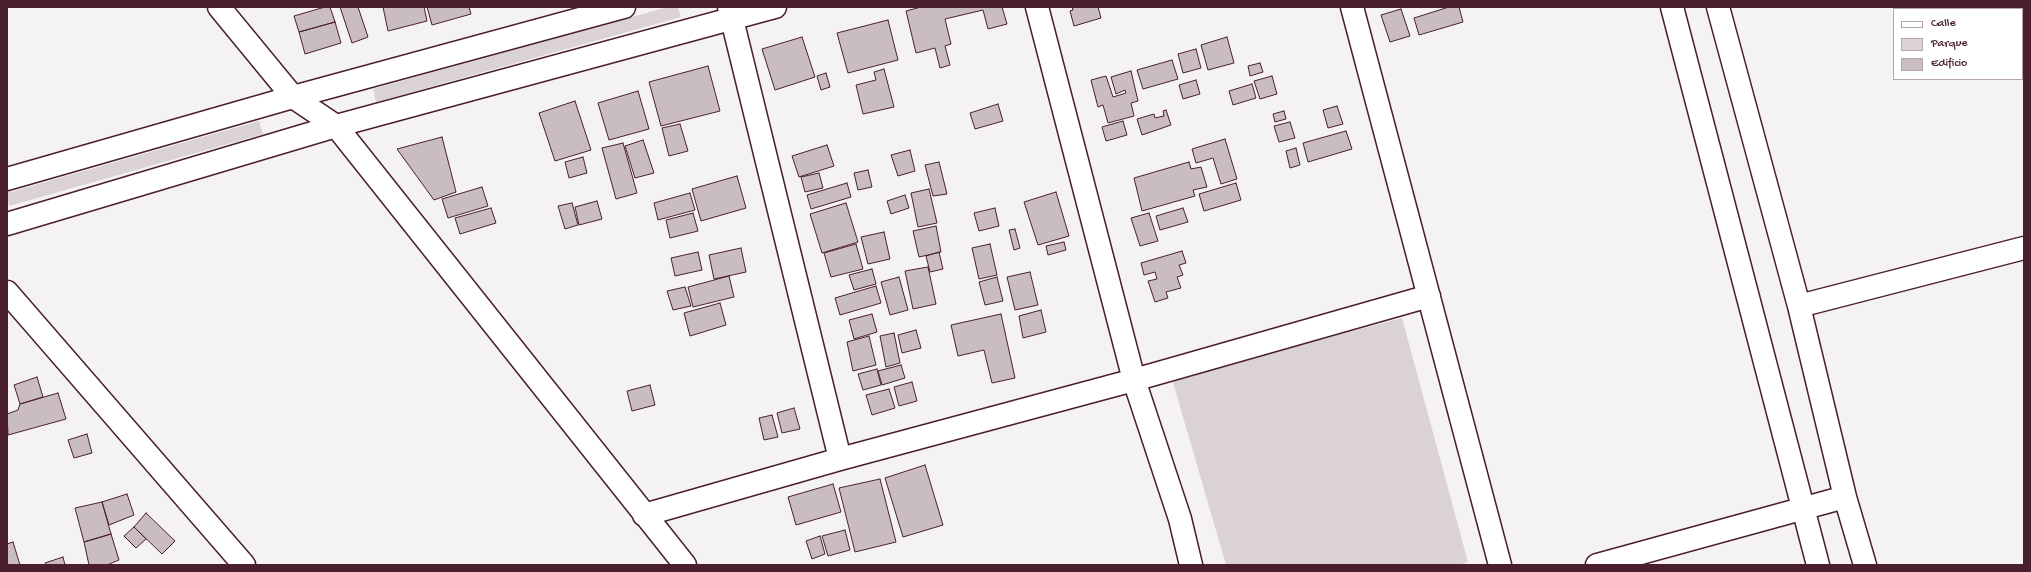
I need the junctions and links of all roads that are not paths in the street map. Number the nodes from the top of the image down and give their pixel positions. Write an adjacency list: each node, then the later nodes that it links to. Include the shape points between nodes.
1 (219, 7): 9 (street)
2 (624, 7): 9 (street)
3 (775, 7): 8 (street)
4 (1037, 7): 17 (street)
5 (1352, 7): 15 (street)
6 (1672, 7): 20 (street)
7 (1718, 7): 16 (street)
8 (730, 13): 10 (street); 18 (street)
9 (293, 97): 10 (street); 11 (street)
10 (336, 126): 12 (street); 21 (street)
11 (7, 179)
12 (7, 224)
13 (2024, 248): 16 (street)
14 (7, 292): 22 (street)
15 (1429, 296): 17 (street); 25 (street)
16 (1799, 306): 19 (street)
17 (1134, 380): 18 (street); 24 (street, via 1180,519)
18 (840, 459): 21 (street)
19 (1845, 497): 20 (street); 28 (street)
20 (1803, 509): 26 (street); 27 (street)
21 (644, 515): 23 (street)
22 (244, 565)
23 (685, 565)
24 (1192, 565)
25 (1500, 565)
26 (1597, 565)
27 (1818, 565)
28 (1865, 565)

